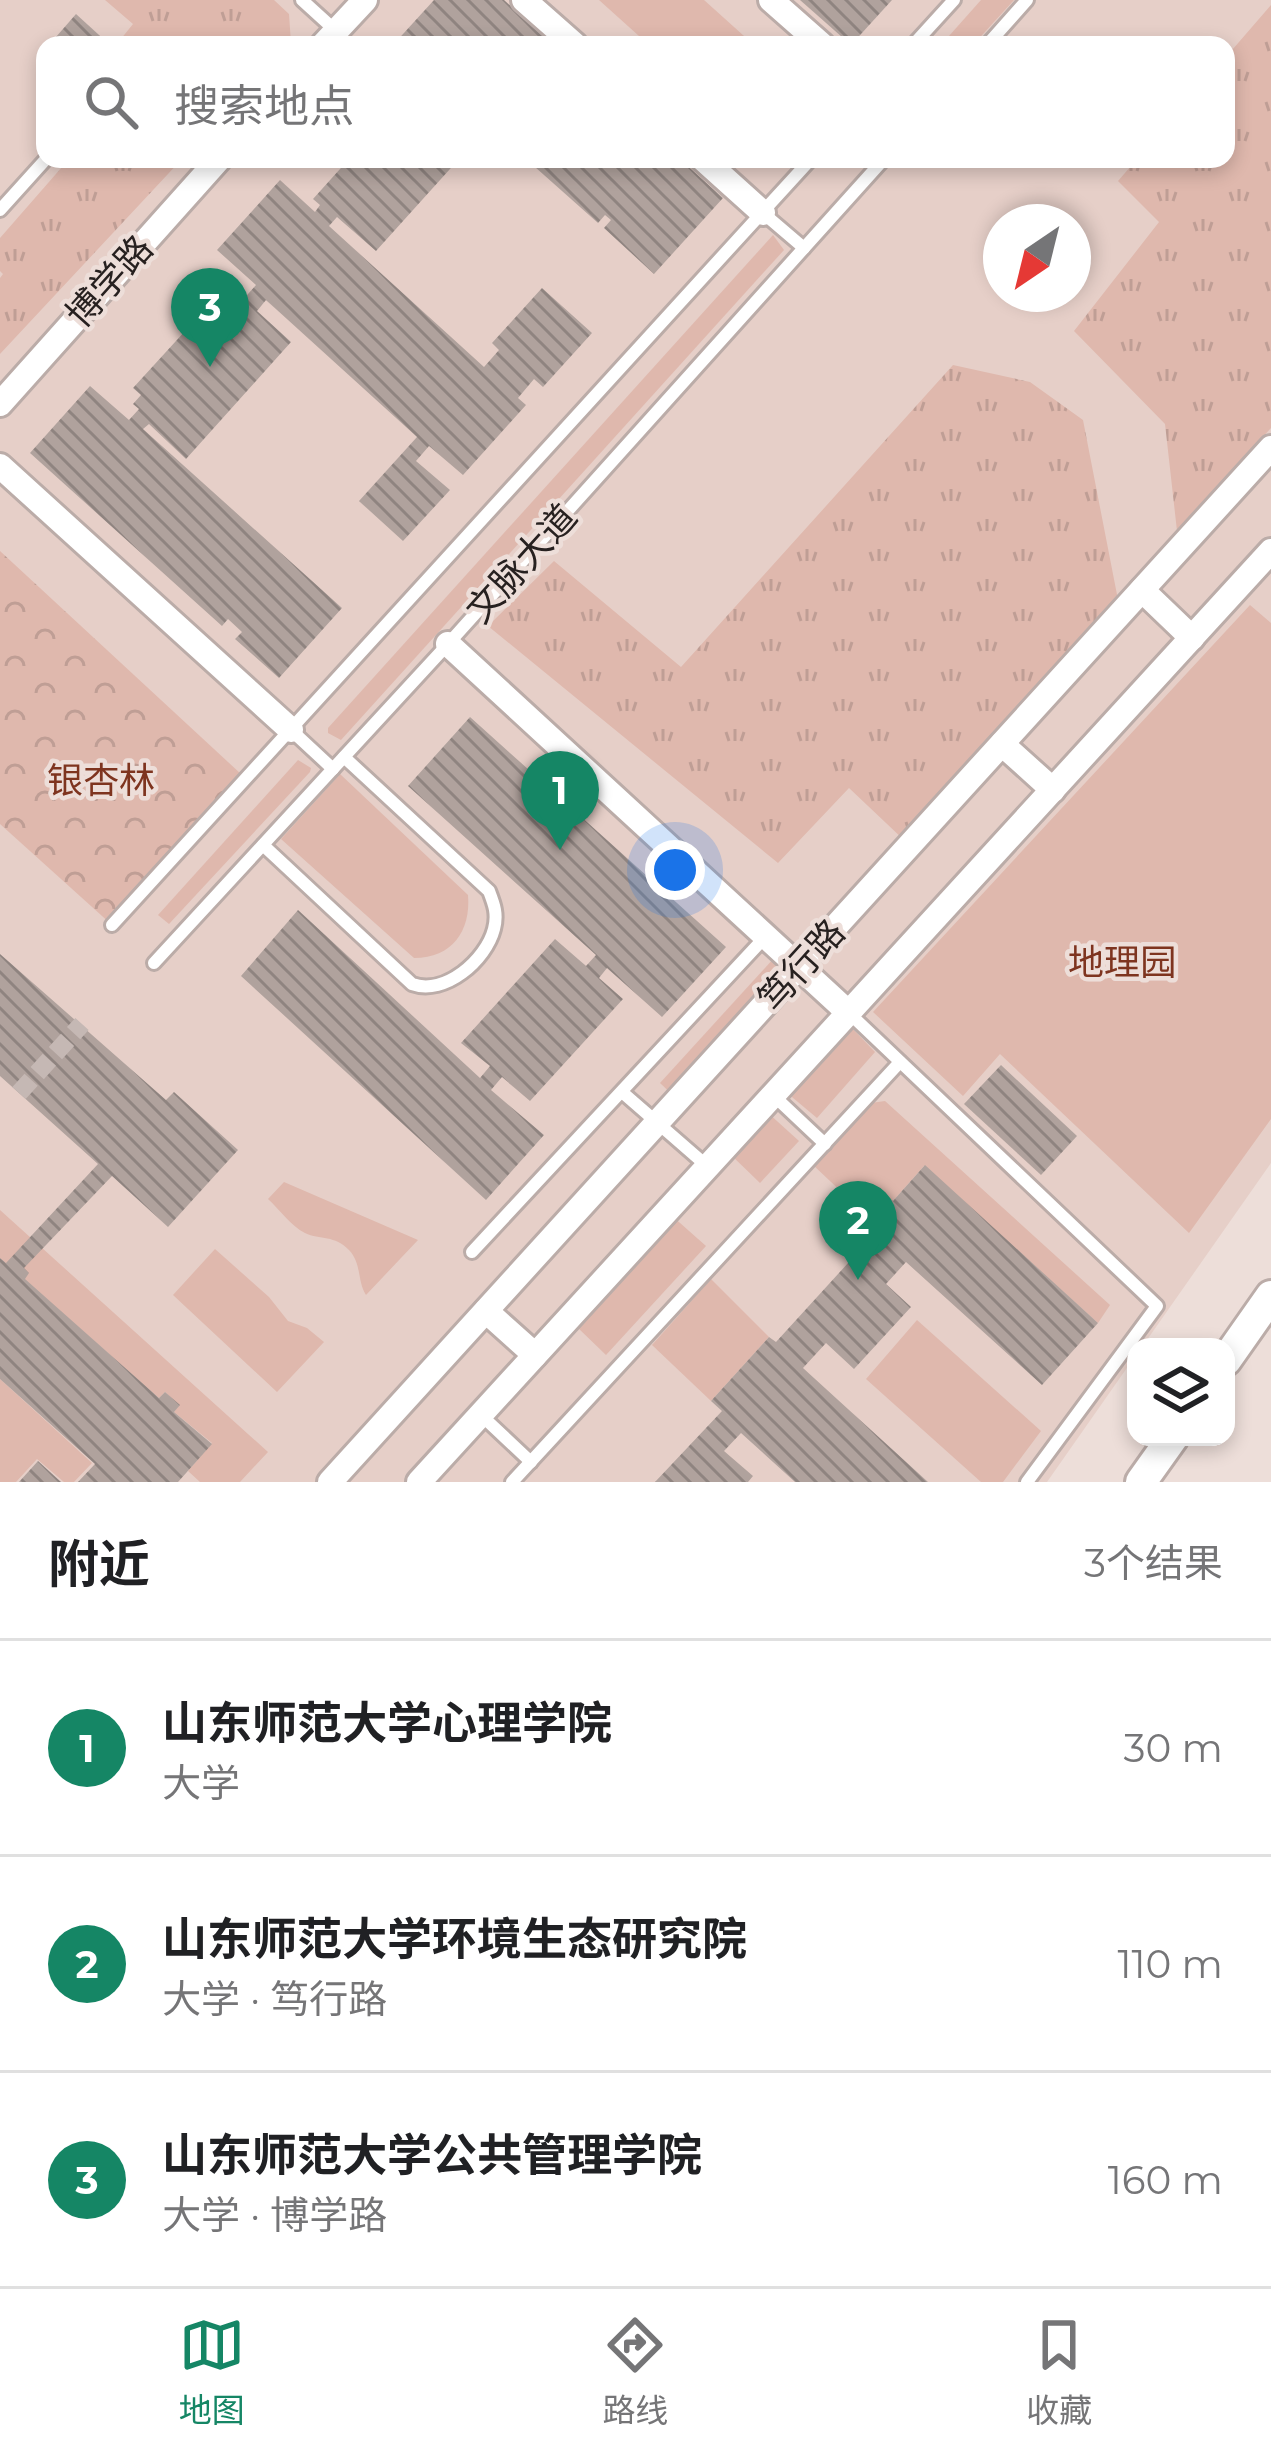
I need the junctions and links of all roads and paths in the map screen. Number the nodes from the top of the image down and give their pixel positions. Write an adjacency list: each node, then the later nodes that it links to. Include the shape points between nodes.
1 (302, 0): 7 (lane)
2 (365, 0): 8 (street)
3 (524, 0): 9 (street)
4 (771, 0): 10 (street)
5 (954, 0): 11 (lane)
6 (1027, 0): 12 (lane)
7 (328, 36)
8 (331, 36)
9 (565, 36)
10 (813, 36)
11 (922, 36)
12 (994, 36)
13 (38, 168): 18 (lane)
14 (211, 168): 21 (street, 博学路)
15 (713, 168): 19 (street)
16 (803, 168): 19 (lane, 文脉大道)
17 (876, 168): 20 (lane, 文脉大道)
18 (0, 210)
19 (763, 213): 20 (lane); 28 (lane, 文脉大道)
20 (804, 248): 27 (lane, 文脉大道)
21 (0, 404)
22 (1271, 448): 25 (street, 笃行路)
23 (0, 466): 28 (street)
24 (1271, 551): 26 (street, 笃行路)
25 (1142, 590): 26 (street); 29 (street, 笃行路)
26 (1192, 638): 32 (street, 笃行路)
27 (448, 644): 30 (lane, 文脉大道); 35 (street)
28 (291, 730): 31 (lane); 34 (lane, 文脉大道)
29 (1002, 744): 32 (street); 37 (street, 笃行路)
30 (344, 757): 31 (lane, 文脉大道); 33 (lane, via 489,890 495,928 456,979 412,984)
31 (333, 769): 33 (lane, 文脉大道)
32 (1053, 790): 38 (street, 笃行路)
33 (263, 845): 36 (lane, 文脉大道)
34 (112, 925)
35 (766, 936): 37 (street); 40 (lane)
36 (154, 962)
37 (799, 967): 38 (street); 42 (street, 笃行路)
38 (849, 1013): 39 (lane); 41 (street, 笃行路)
39 (900, 1062): 43 (lane); 56 (lane, via 1156,1306)
40 (622, 1091): 42 (lane); 45 (lane)
41 (773, 1095): 43 (lane); 44 (street, 笃行路)
42 (657, 1123): 44 (lane); 47 (street, 笃行路)
43 (825, 1144): 52 (lane)
44 (708, 1166): 49 (street, 笃行路)
45 (472, 1252)
46 (1271, 1296): 48 (street)
47 (485, 1311): 49 (street); 53 (street, 笃行路)
48 (1235, 1347)
49 (535, 1355): 50 (street, 笃行路)
50 (481, 1415): 52 (lane); 54 (street, 笃行路)
51 (1167, 1446): 57 (street)
52 (531, 1462): 55 (lane)
53 (330, 1482)
54 (419, 1482)
55 (512, 1482)
56 (1028, 1482)
57 (1141, 1482)

